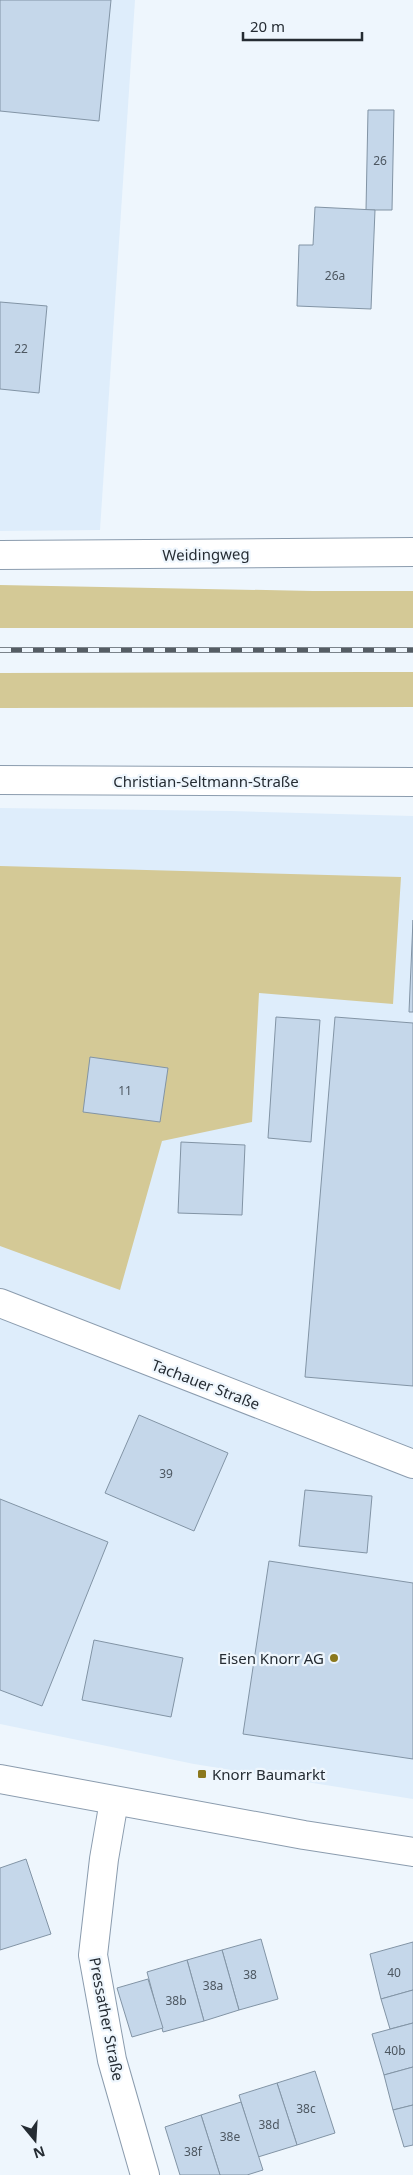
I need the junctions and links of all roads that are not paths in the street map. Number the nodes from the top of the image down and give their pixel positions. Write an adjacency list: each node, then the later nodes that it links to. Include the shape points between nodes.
1 (413, 552): 2 (street, Weidingweg)
2 (0, 555)
3 (0, 780): 4 (street, Christian-Seltmann-Straße)
4 (413, 782)
5 (0, 1303): 6 (street, Tachauer Straße)
6 (413, 1464)
7 (0, 1779): 8 (street)
8 (114, 1801): 9 (street); 10 (street, Pressather Straße, via 93,1955 112,2060)
9 (413, 1852)
10 (144, 2175)

